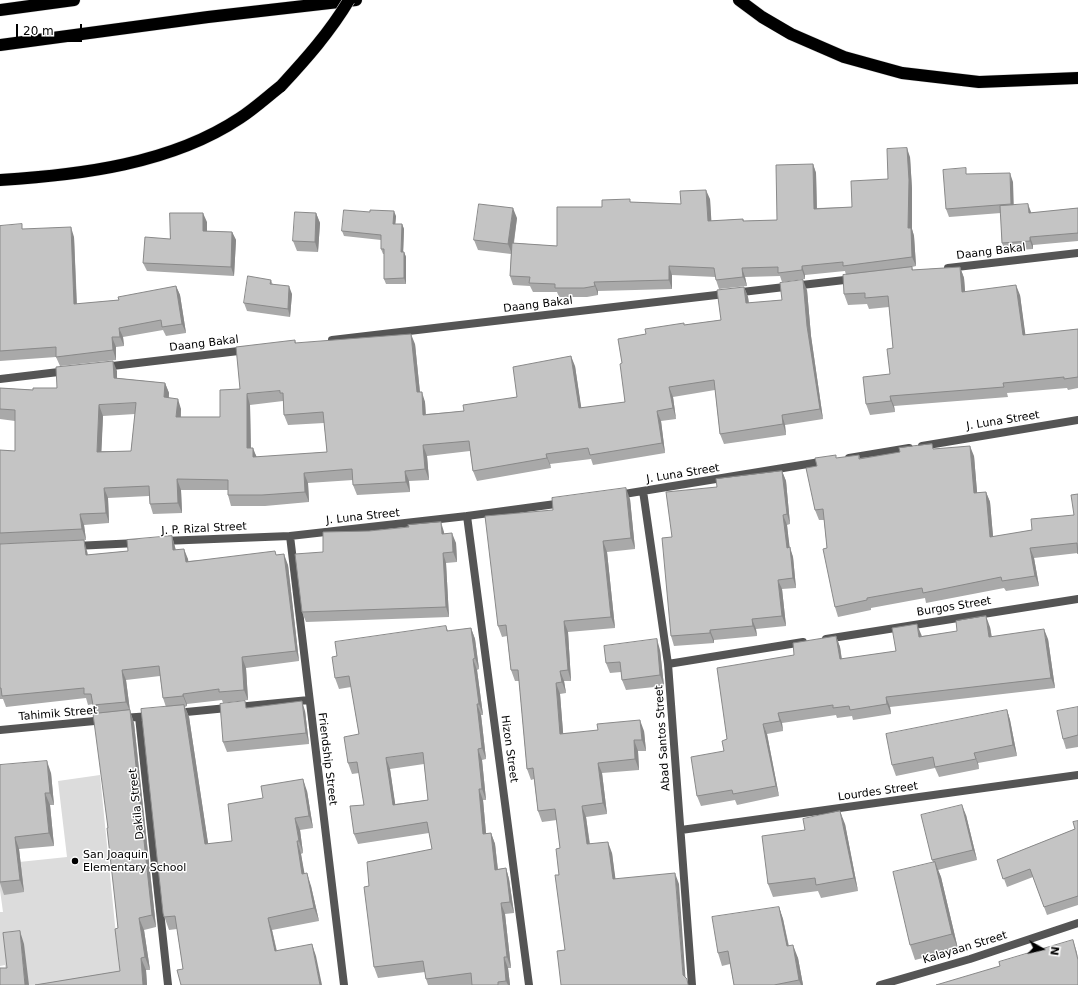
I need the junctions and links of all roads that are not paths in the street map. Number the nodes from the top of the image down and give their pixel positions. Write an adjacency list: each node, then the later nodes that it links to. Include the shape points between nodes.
1 (74, 0): 5 (highway)
2 (349, 0): 8 (highway, bridge, via 316,47 281,86 241,118 224,128 147,159 73,174)
3 (356, 0): 6 (highway)
4 (739, 0): 7 (highway, via 791,34 844,57 902,74 979,82)
5 (0, 10)
6 (0, 45)
7 (1078, 78)
8 (0, 180)
9 (1078, 254): 10 (street, Daang Bakal)
10 (937, 270)
11 (859, 279): 12 (street, Daang Bakal)
12 (326, 341)
13 (256, 349): 14 (street, Daang Bakal)
14 (93, 368)
15 (78, 370): 16 (street)
16 (0, 379)
17 (1078, 420): 18 (street, J. Luna Street)
18 (643, 491): 19 (street, J. Luna Street); 25 (street, Abad Santos Street)
19 (612, 496)
20 (574, 501): 21 (street, J. Luna Street)
21 (467, 516): 22 (street, J. Luna Street); 34 (street, Hizon Street)
22 (290, 536): 23 (street, J. P. Rizal Street); 26 (street, Friendship Street)
23 (63, 546)
24 (1078, 599): 25 (street, Burgos Street)
25 (668, 664): 30 (street, Abad Santos Street)
26 (308, 700): 27 (street, Tahimik Street); 33 (street, Friendship Street)
27 (139, 717): 28 (street, Tahimik Street); 32 (street, Dakila Street)
28 (0, 730)
29 (1078, 774): 30 (street, Lourdes Street)
30 (681, 830): 35 (street, Abad Santos Street)
31 (1078, 923): 36 (street, Kalayaan Street, via 970,959)
32 (168, 985)
33 (344, 985)
34 (529, 985)
35 (692, 985)
36 (880, 985)

